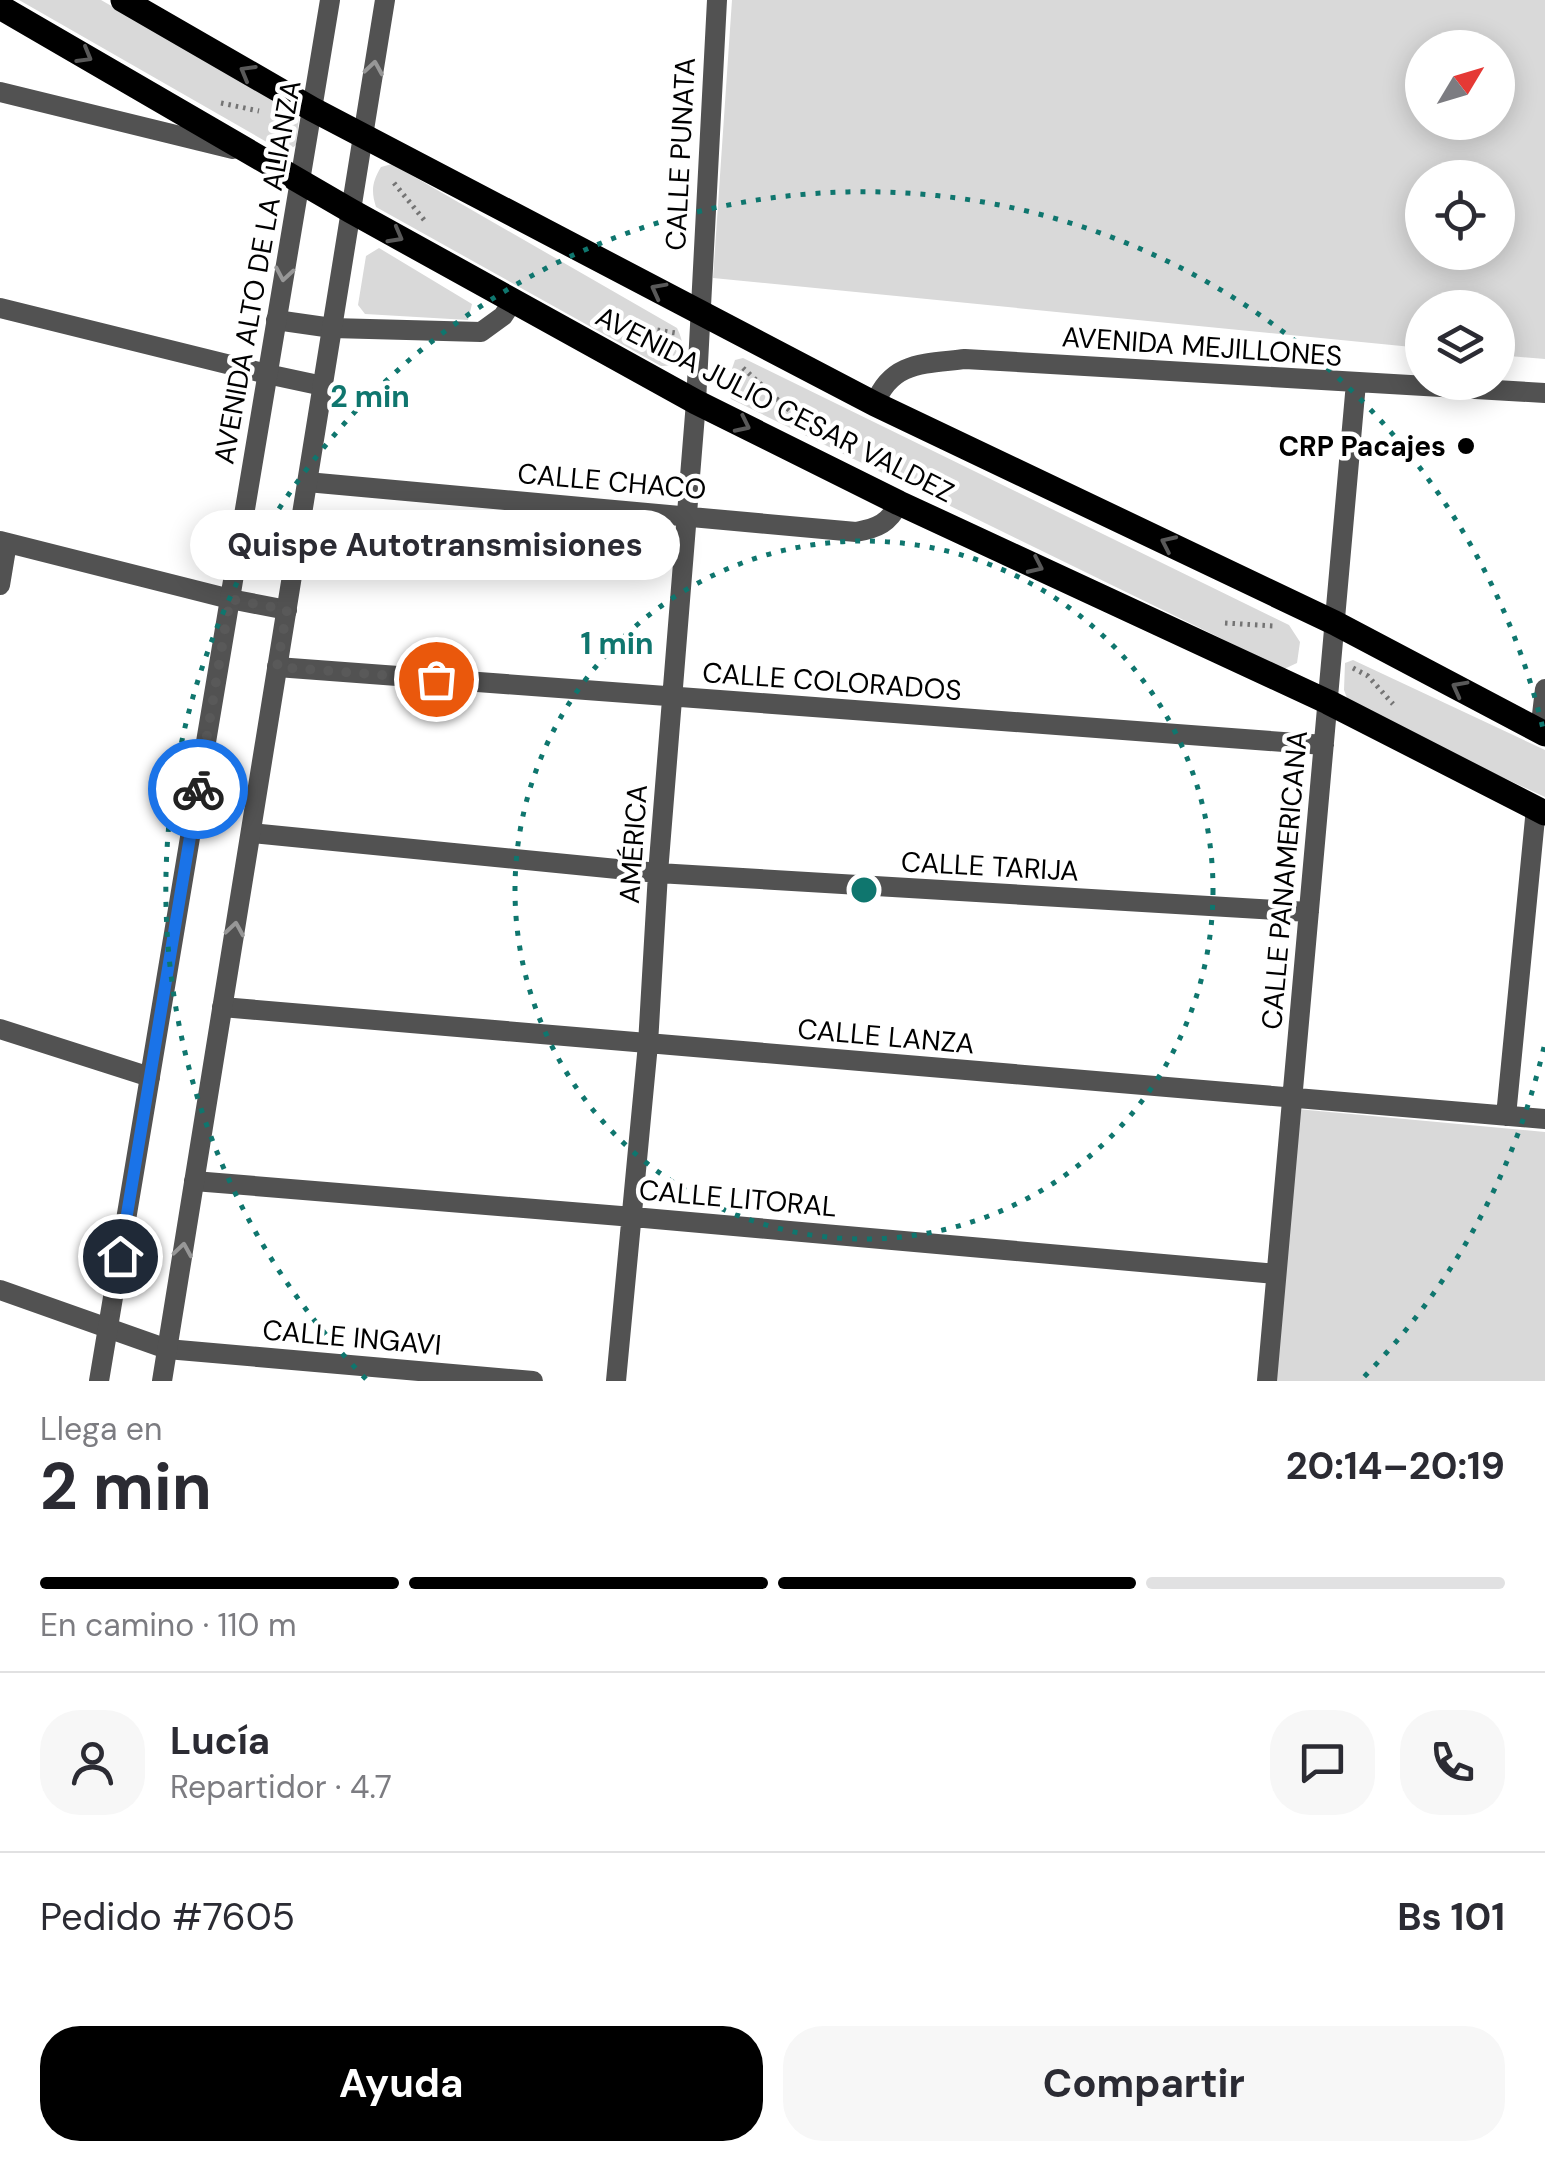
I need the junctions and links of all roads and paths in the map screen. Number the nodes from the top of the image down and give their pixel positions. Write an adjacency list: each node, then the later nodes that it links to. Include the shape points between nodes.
1 (124, 0): 7 (main road, AVENIDA JULIO CESAR VALDEZ, one-way to 1)
2 (330, 0): 7 (street, AVENIDA ALTO DE LA ALIANZA)
3 (385, 0): 8 (street, one-way to 3)
4 (717, 0): 16 (street, CALLE PUNATA)
5 (0, 7): 9 (main road, AVENIDA JULIO CESAR VALDEZ, one-way to 9)
6 (0, 92): 9 (street)
7 (312, 109): 8 (main road, AVENIDA JULIO CESAR VALDEZ); 10 (street, AVENIDA ALTO DE LA ALIANZA)
8 (363, 136): 12 (street); 16 (main road, AVENIDA JULIO CESAR VALDEZ, one-way to 8)
9 (259, 156): 10 (main road, AVENIDA JULIO CESAR VALDEZ)
10 (301, 181): 12 (main road, AVENIDA JULIO CESAR VALDEZ); 17 (street, AVENIDA ALTO DE LA ALIANZA, one-way to 17)
11 (394, 182): 13 (path)
12 (351, 210): 14 (main road, AVENIDA JULIO CESAR VALDEZ, one-way to 14); 19 (street)
13 (431, 228)
14 (513, 301): 19 (street, via 481,332); 26 (main road, AVENIDA JULIO CESAR VALDEZ)
15 (0, 308): 22 (street)
16 (699, 311): 26 (street, AMÉRICA); 27 (main road, AVENIDA JULIO CESAR VALDEZ)
17 (276, 320): 19 (street); 22 (street, AVENIDA ALTO DE LA ALIANZA)
18 (612, 323): 20 (path)
19 (332, 328): 24 (street)
20 (680, 334)
21 (735, 360): 28 (path)
22 (267, 374): 24 (street); 34 (street, AVENIDA ALTO DE LA ALIANZA)
23 (1356, 384): 25 (street, AVENIDA MEJILLONES); 27 (street, AVENIDA MEJILLONES, via 965,359 898,372 882,385); 36 (street, CALLE PANAMERICANA)
24 (323, 386): 29 (street)
25 (1545, 393)
26 (696, 402): 30 (main road, AVENIDA JULIO CESAR VALDEZ, one-way to 30); 31 (street, AMÉRICA)
27 (876, 404): 36 (main road, AVENIDA JULIO CESAR VALDEZ, one-way to 27)
28 (807, 427)
29 (308, 482): 31 (street, CALLE CHACO); 35 (street)
30 (899, 503): 31 (street, CALLE CHACO, via 888,521 856,532); 42 (main road, AVENIDA JULIO CESAR VALDEZ, one-way to 42)
31 (685, 515): 41 (street, AMÉRICA)
32 (3, 542): 33 (street); 34 (street)
33 (0, 584)
34 (230, 599): 35 (street); 52 (street, AVENIDA ALTO DE LA ALIANZA)
35 (287, 610): 39 (street)
36 (1335, 622): 42 (street, CALLE PANAMERICANA); 43 (main road, AVENIDA JULIO CESAR VALDEZ, one-way to 36)
37 (1225, 623): 38 (path)
38 (1285, 631)
39 (277, 667): 41 (street, CALLE COLORADOS); 46 (street)
40 (1545, 689): 43 (street)
41 (672, 697): 44 (street, CALLE COLORADOS); 47 (street, AMÉRICA)
42 (1328, 702): 44 (street, CALLE PANAMERICANA); 45 (main road, AVENIDA JULIO CESAR VALDEZ)
43 (1543, 733)
44 (1324, 745): 48 (street, CALLE PANAMERICANA)
45 (1540, 810): 54 (street)
46 (251, 834): 47 (street, CALLE TARIJA); 49 (street, one-way to 46)
47 (658, 873): 48 (street, CALLE TARIJA); 51 (street, AMÉRICA)
48 (1308, 912): 53 (street, CALLE PANAMERICANA)
49 (222, 1008): 51 (street, CALLE LANZA); 56 (street)
50 (0, 1029): 52 (street)
51 (648, 1044): 53 (street, CALLE LANZA); 57 (street, AMÉRICA)
52 (150, 1077): 60 (street, AVENIDA ALTO DE LA ALIANZA)
53 (1292, 1098): 54 (street, CALLE LANZA); 58 (street, CALLE PANAMERICANA)
54 (1506, 1116): 55 (street, CALLE LANZA)
55 (1545, 1119)
56 (194, 1182): 57 (street, CALLE LITORAL); 61 (street, one-way to 56)
57 (633, 1216): 58 (street, CALLE LITORAL); 65 (street, AMÉRICA)
58 (1276, 1274): 66 (street, CALLE PANAMERICANA)
59 (0, 1290): 60 (street, CALLE INGAVI)
60 (108, 1327): 61 (street, CALLE INGAVI); 62 (street, AVENIDA ALTO DE LA ALIANZA)
61 (167, 1348): 63 (street); 64 (street, CALLE INGAVI)
62 (99, 1381)
63 (162, 1381)
64 (533, 1381)
65 (616, 1381)
66 (1266, 1381)

